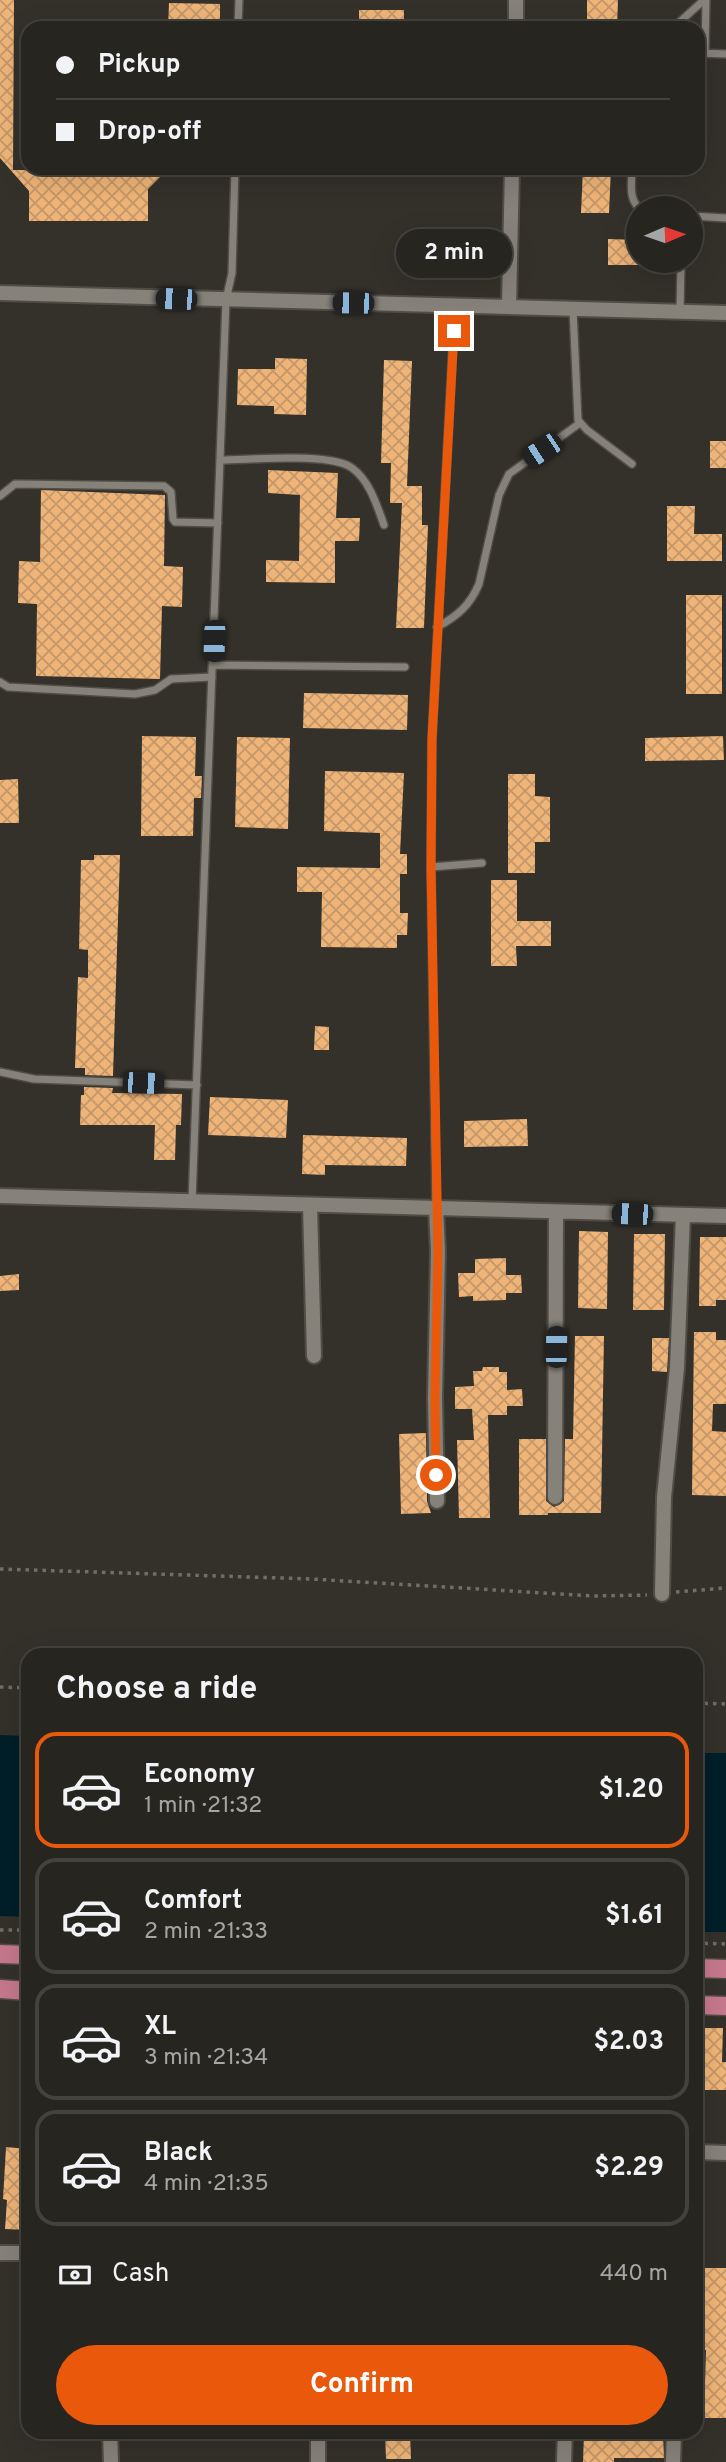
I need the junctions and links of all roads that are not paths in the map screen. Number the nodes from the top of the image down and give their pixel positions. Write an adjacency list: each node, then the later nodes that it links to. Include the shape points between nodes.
1 (239, 0): 4 (lane)
2 (516, 0): 5 (street)
3 (705, 0): 6 (lane); 7 (lane)
4 (238, 21)
5 (516, 21)
6 (681, 21)
7 (703, 21)
8 (705, 53): 9 (lane)
9 (726, 54)
10 (235, 175): 18 (lane, via 232,274)
11 (512, 175): 20 (street)
12 (632, 175): 13 (lane)
13 (632, 196)
14 (704, 217): 15 (lane)
15 (726, 218)
16 (681, 273): 22 (lane)
17 (0, 293): 18 (street)
18 (226, 300): 19 (street); 25 (lane)
19 (455, 305): 20 (street); 30 (lane)
20 (509, 306): 21 (street)
21 (573, 309): 22 (street); 24 (lane)
22 (680, 312): 23 (street)
23 (726, 312)
24 (580, 423): 26 (lane); 30 (lane, via 509,474 499,495 474,595 453,619)
25 (221, 460): 28 (lane); 29 (lane, via 342,463 365,482)
26 (632, 464)
27 (0, 496): 28 (lane, via 15,484 164,486 171,492 175,522)
28 (218, 523): 31 (lane)
29 (384, 525)
30 (437, 627): 36 (lane)
31 (213, 665): 32 (lane); 33 (lane)
32 (405, 667)
33 (212, 677): 34 (lane, via 171,679 155,690 135,694 9,687); 38 (lane)
34 (0, 682)
35 (482, 863): 36 (lane)
36 (431, 867): 42 (lane)
37 (0, 1072): 38 (lane, via 34,1079)
38 (197, 1085): 40 (lane)
39 (0, 1196): 40 (street)
40 (192, 1201): 41 (street)
41 (310, 1205): 42 (street); 46 (street)
42 (436, 1208): 43 (street); 48 (street)
43 (556, 1212): 44 (street); 47 (street)
44 (683, 1215): 45 (street); 49 (street)
45 (726, 1216)
46 (314, 1356)
47 (555, 1497)
48 (436, 1501)
49 (662, 1594)
50 (0, 1954): 51 (main road)
51 (21, 1955)
52 (703, 1968): 53 (main road)
53 (726, 1969)
54 (0, 1990): 55 (main road)
55 (21, 1991)
56 (703, 2005): 57 (main road)
57 (726, 2006)
58 (703, 2152): 59 (street)
59 (726, 2153)
60 (0, 2253): 61 (street)
61 (21, 2253)
62 (110, 2439): 66 (street)
63 (318, 2439): 67 (street)
64 (565, 2439): 68 (street)
65 (674, 2439): 69 (street)
66 (111, 2462)
67 (318, 2462)
68 (564, 2462)
69 (673, 2462)

